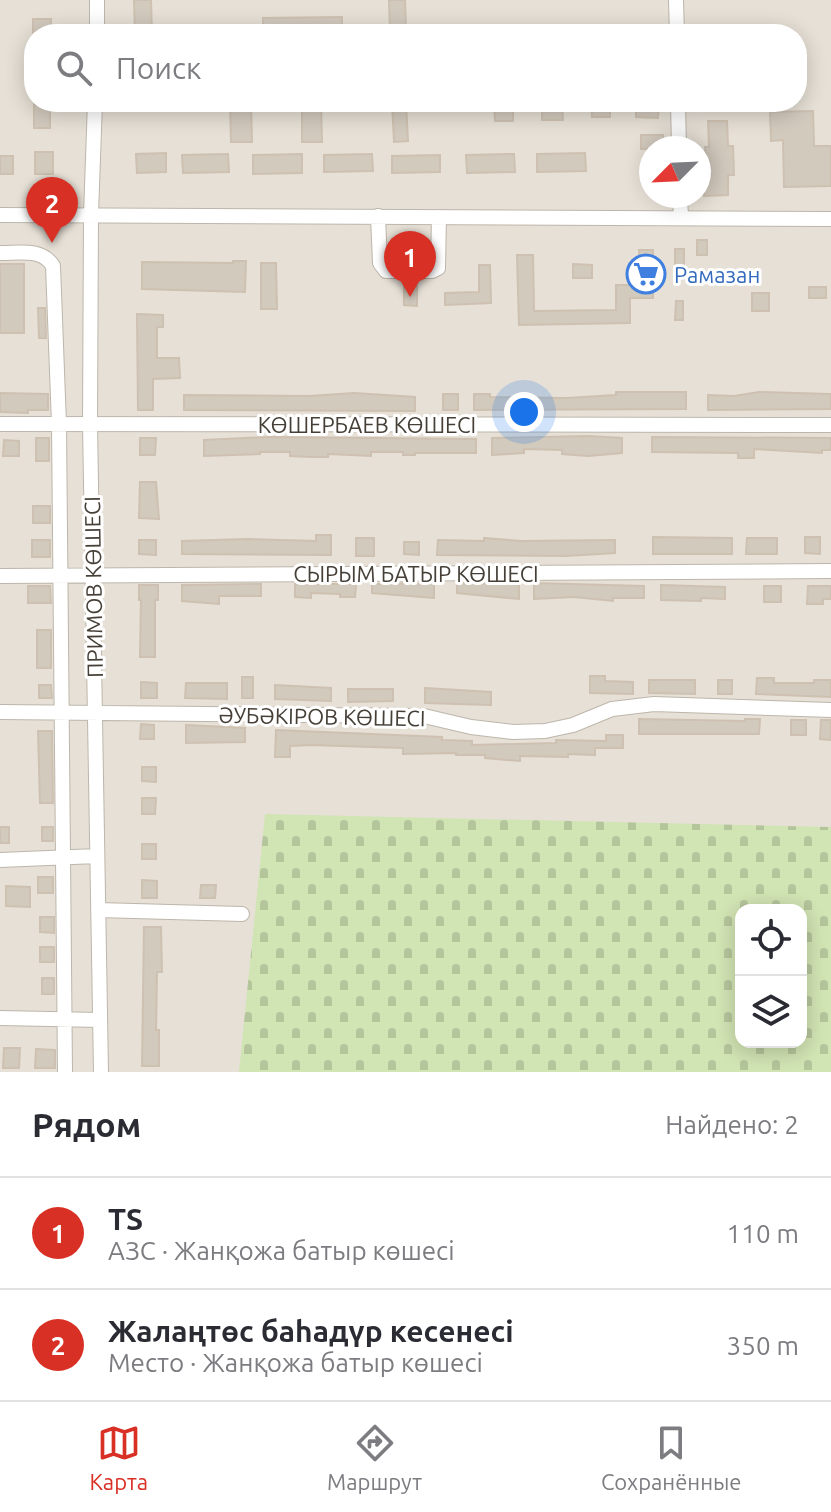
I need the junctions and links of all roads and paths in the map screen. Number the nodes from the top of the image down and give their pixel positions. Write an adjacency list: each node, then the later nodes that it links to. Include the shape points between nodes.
1 (97, 0): 3 (street)
2 (676, 0): 4 (street)
3 (97, 24)
4 (677, 24)
5 (95, 112): 9 (street, ПРИМОВ КӨШЕСІ)
6 (678, 112): 7 (street)
7 (679, 136)
8 (681, 208): 13 (street)
9 (91, 214): 10 (street); 11 (street); 18 (street, ПРИМОВ КӨШЕСІ)
10 (0, 215)
11 (378, 216): 12 (street); 12 (street, via 380,263 386,271 438,268)
12 (439, 217): 13 (street)
13 (681, 218): 14 (street)
14 (831, 219)
15 (0, 253): 17 (street, via 39,253 53,266)
16 (0, 424): 17 (street, КӨШЕРБАЕВ КӨШЕСІ)
17 (59, 424): 18 (street, КӨШЕРБАЕВ КӨШЕСІ); 21 (street)
18 (90, 424): 19 (street, КӨШЕРБАЕВ КӨШЕСІ); 22 (street, ПРИМОВ КӨШЕСІ)
19 (831, 425)
20 (831, 571): 22 (street, СЫРЫМ БАТЫР КӨШЕСІ)
21 (60, 575): 22 (street, СЫРЫМ БАТЫР КӨШЕСІ); 23 (street, СЫРЫМ БАТЫР КӨШЕСІ); 26 (street)
22 (93, 575): 27 (street, ПРИМОВ КӨШЕСІ)
23 (0, 576)
24 (831, 710): 27 (street, ӘУБӘКІРОВ КӨШЕСІ, via 654,704 612,709 545,731 513,732 424,716)
25 (0, 712): 26 (street, ӘУБӘКІРОВ КӨШЕСІ)
26 (62, 712): 27 (street, ӘУБӘКІРОВ КӨШЕСІ); 29 (street)
27 (95, 712): 28 (street, ПРИМОВ КӨШЕСІ)
28 (97, 856): 29 (street); 31 (street, ПРИМОВ КӨШЕСІ)
29 (63, 858): 30 (street); 34 (street)
30 (0, 860)
31 (98, 910): 32 (street); 35 (street, ПРИМОВ КӨШЕСІ)
32 (242, 914)
33 (0, 1018): 34 (street)
34 (66, 1019): 35 (street); 36 (street)
35 (100, 1020): 37 (street, ПРИМОВ КӨШЕСІ)
36 (65, 1072)
37 (101, 1072)

